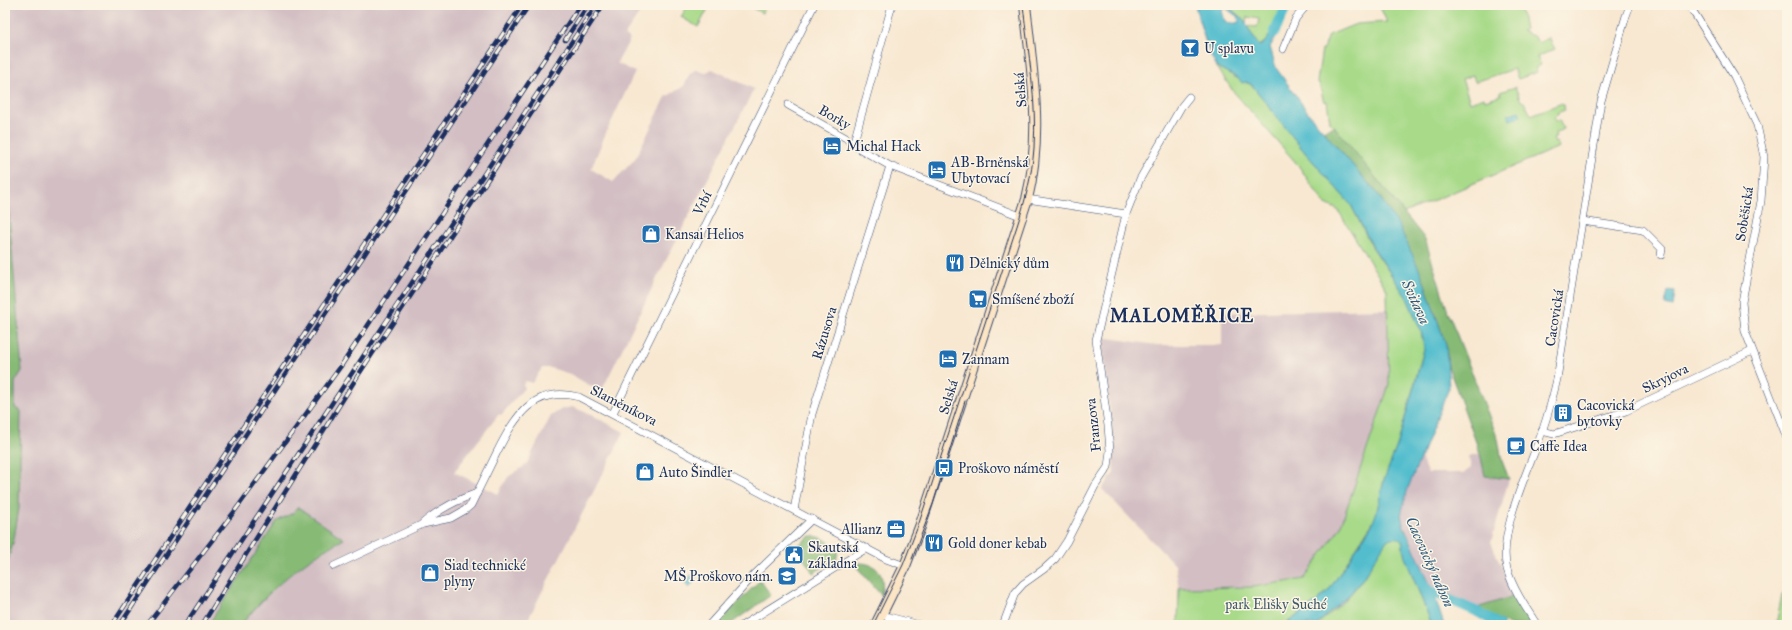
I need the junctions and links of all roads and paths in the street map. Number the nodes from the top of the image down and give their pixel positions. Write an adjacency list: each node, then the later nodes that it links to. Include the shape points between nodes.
1 (814, 5): 18 (street, Vrbí)
2 (892, 5): 10 (street)
3 (1025, 5): 12 (main road, Selská, via 1036,126 1034,167)
4 (1307, 5): 7 (street, via 1296,18)
5 (1630, 5): 15 (street, Cacovická, via 1601,101)
6 (1689, 5): 17 (street, Soběšická, via 1737,83 1757,125 1764,157 1761,201 1742,302 1745,331)
7 (1282, 49)
8 (1189, 97): 13 (street, Franzova, via 1140,180)
9 (788, 105): 10 (street, Borky, via 846,138)
10 (853, 145): 11 (street, Borky)
11 (890, 166): 14 (street, Borky); 22 (street, Rázusova, via 812,414)
12 (1027, 199): 13 (street); 14 (main road, Selská)
13 (1126, 214): 33 (street, Franzova, via 1096,340 1108,426 1108,467 1055,559 1015,593)
14 (1023, 216): 27 (main road, Selská, via 943,460)
15 (1582, 221): 16 (street, via 1643,230 1662,249); 19 (street, Cacovická, via 1557,379)
16 (1662, 255)
17 (1752, 350): 19 (street, Skryjova, via 1626,411 1554,434); 20 (street, Soběšická)
18 (613, 413): 21 (street, Slaměníkova, via 569,394 558,393 533,402 522,410 511,425); 22 (street, Slaměníkova)
19 (1542, 431): 34 (street, Cacovická, via 1514,509 1506,549 1507,568)
20 (1787, 438)
21 (477, 493): 24 (street, Slaměníkova, via 433,514); 24 (street, Slaměníkova, via 471,505 455,516)
22 (794, 510): 23 (street)
23 (812, 519): 25 (street); 29 (street, via 754,575)
24 (423, 524): 26 (street, Slaměníkova)
25 (867, 548): 27 (street); 30 (street)
26 (334, 566)
27 (905, 566): 28 (main road, Selská)
28 (881, 615): 31 (main road, Selská); 32 (street)
29 (709, 625)
30 (743, 625)
31 (876, 625)
32 (920, 625)
33 (1003, 625)
34 (1537, 625)

